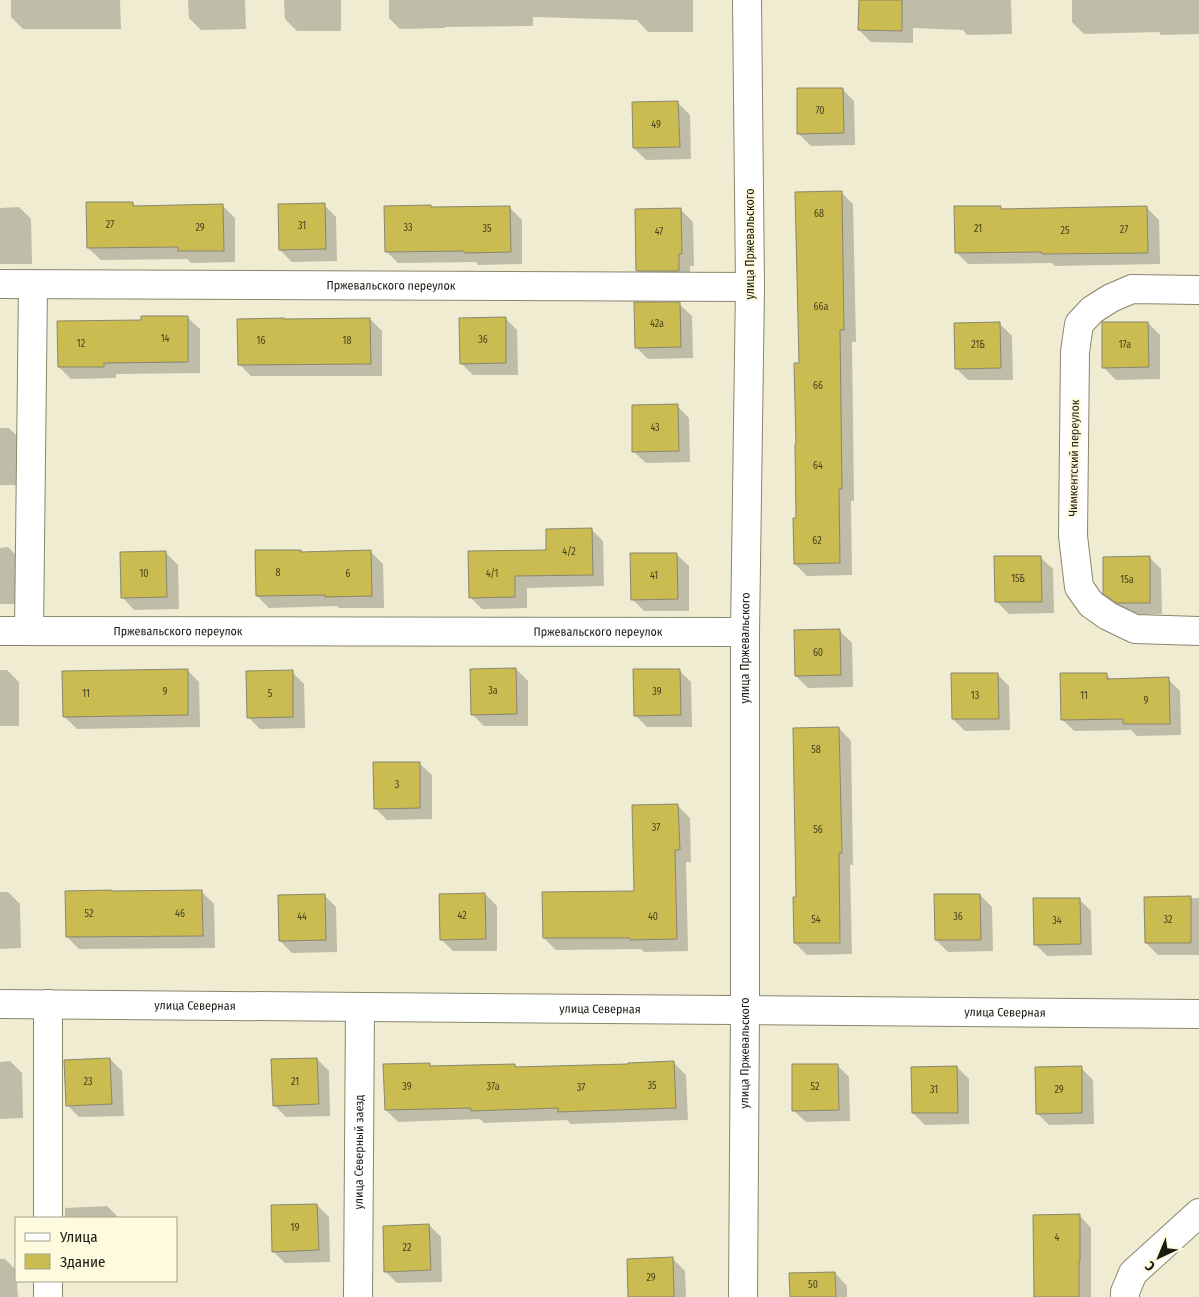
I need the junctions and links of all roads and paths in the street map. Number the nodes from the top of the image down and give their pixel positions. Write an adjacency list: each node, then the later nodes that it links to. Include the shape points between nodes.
1 (747, 0): 4 (street, улица Пржевальского)
2 (0, 284): 3 (street, Пржевальского переулок)
3 (33, 285): 4 (street, Пржевальского переулок); 7 (street)
4 (750, 287): 9 (street, улица Пржевальского)
5 (1199, 290): 8 (street, Чимкентский переулок, via 1132,289 1092,310 1079,324 1075,352 1073,536 1079,587 1091,604 1135,629)
6 (0, 630): 7 (street, Пржевальского переулок)
7 (29, 631): 9 (street, Пржевальского переулок)
8 (1199, 631)
9 (745, 632): 13 (street, улица Пржевальского)
10 (0, 1004): 11 (street, улица Северная)
11 (48, 1004): 12 (street, улица Северная); 16 (street)
12 (360, 1007): 13 (street, улица Северная); 19 (street, улица Северный заезд)
13 (746, 1011): 14 (street, улица Северная); 20 (street, улица Пржевальского)
14 (1199, 1014)
15 (1199, 1213): 21 (street, via 1133,1273)
16 (48, 1217)
17 (48, 1282): 18 (street)
18 (48, 1297)
19 (358, 1297)
20 (743, 1297)
21 (1125, 1297)

